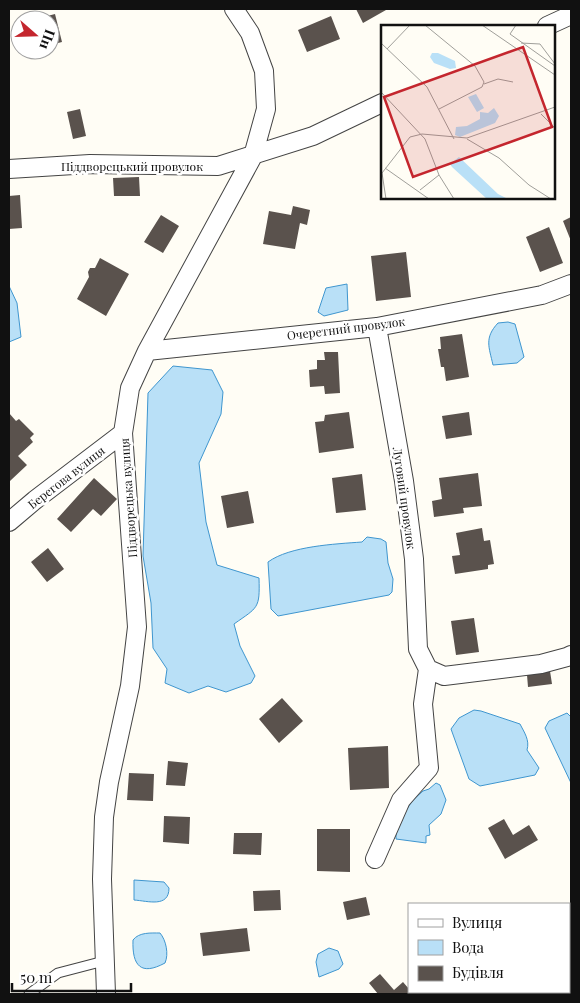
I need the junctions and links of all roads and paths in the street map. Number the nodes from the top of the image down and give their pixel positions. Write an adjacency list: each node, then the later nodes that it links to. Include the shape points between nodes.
1 (234, 9): 5 (street, Піддворецька вулиця, via 250,33 264,71 266,109)
2 (571, 15): 3 (street)
3 (549, 25)
4 (381, 103): 5 (street, Піддворецький провулок, via 313,136)
5 (253, 156): 6 (street, Піддворецький провулок, via 218,166 90,164); 9 (street, Піддворецька вулиця)
6 (9, 169)
7 (571, 284): 8 (street, Очеретний провулок, via 542,295)
8 (377, 327): 9 (street, Очеретний провулок); 13 (street, Луговий провулок, via 414,559 418,649)
9 (148, 351): 10 (street, Піддворецька вулиця, via 130,388)
10 (123, 433): 11 (street, Берегова вулиця); 15 (street, Піддворецька вулиця, via 137,627 130,686 104,816)
11 (9, 522)
12 (571, 655): 13 (street, via 541,664 444,676)
13 (428, 669): 14 (street, via 423,704 429,768 401,800)
14 (376, 859)
15 (104, 961): 16 (lane, via 58,973); 17 (street, Піддворецька вулиця)
16 (29, 994)
17 (106, 994)

